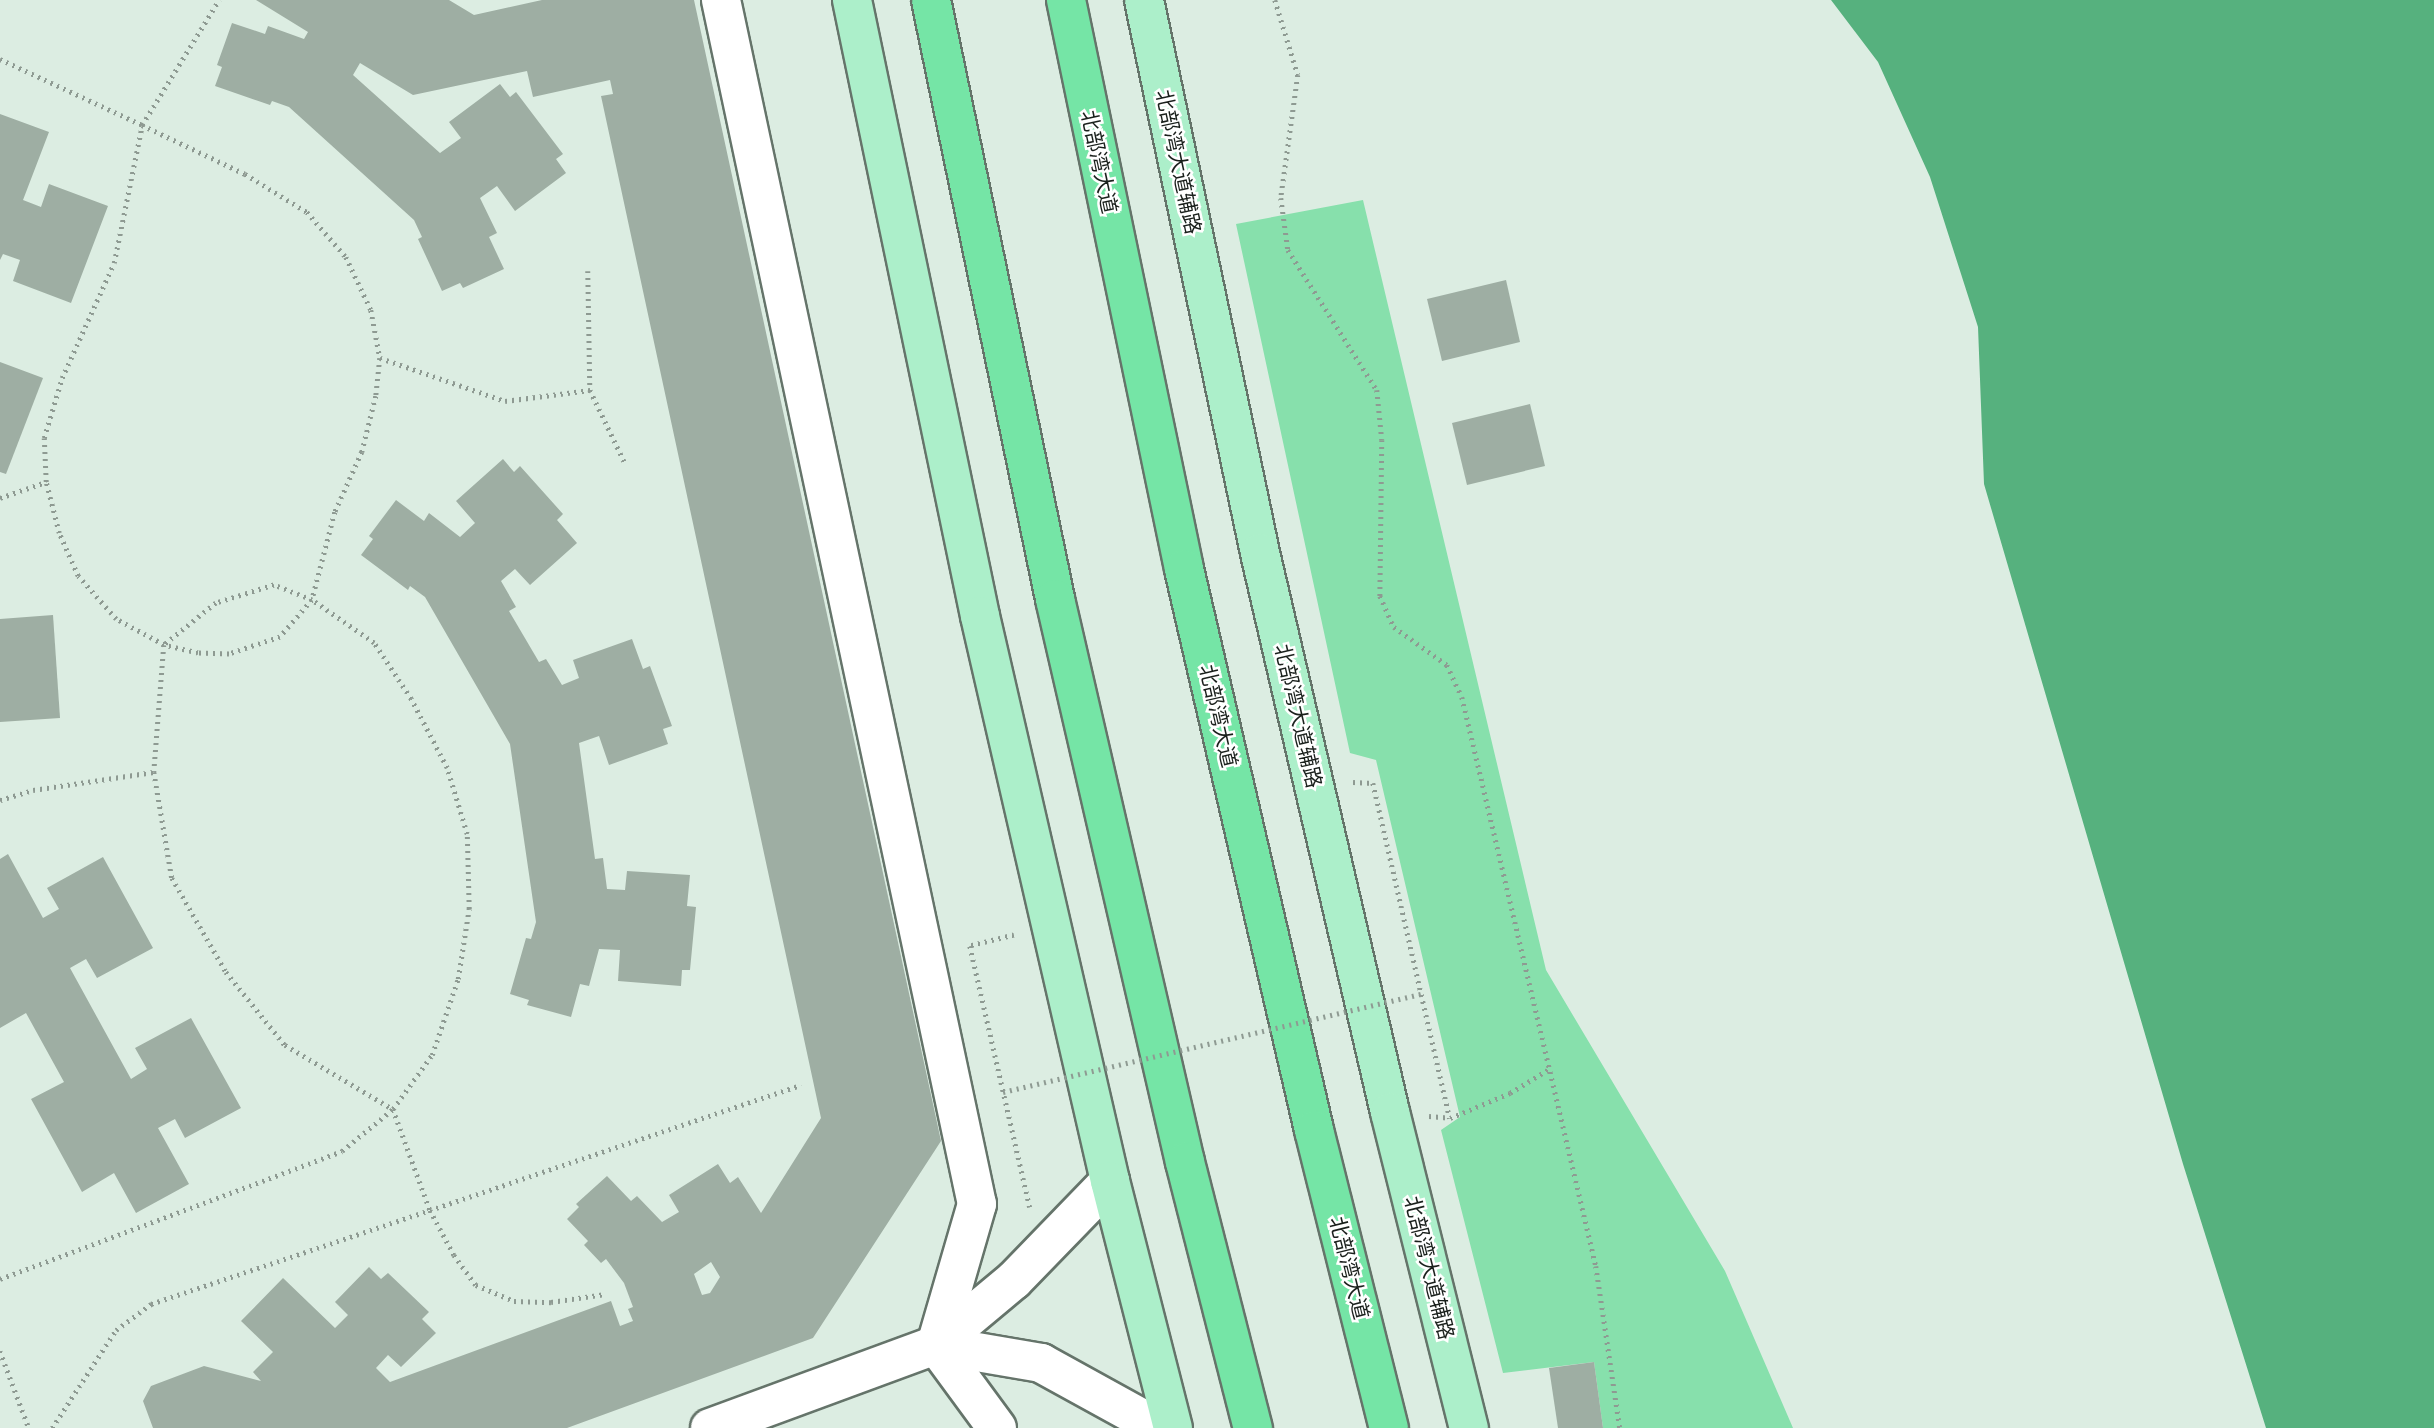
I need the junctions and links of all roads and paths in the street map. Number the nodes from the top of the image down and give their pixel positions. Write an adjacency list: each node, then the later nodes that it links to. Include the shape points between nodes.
1 (219, 0): 9 (path)
2 (720, 0): 34 (lane, via 977,1204)
3 (852, 0): 29 (main road, via 983,629)
4 (931, 0): 42 (highway, via 1055,599 1185,1162)
5 (1066, 0): 43 (highway, 北部湾大道, via 1188,583 1311,1117)
6 (1144, 0): 27 (main road, 北部湾大道辅路, via 1260,553)
7 (1275, 0): 23 (path, via 1298,75 1281,198 1288,250 1377,390 1382,440 1380,596 1394,627 1447,664 1462,697)
8 (0, 59): 9 (path)
9 (142, 125): 11 (path, via 245,174 307,212 346,257 371,310); 14 (path, via 114,263 62,378 44,438)
10 (588, 271): 12 (path)
11 (380, 358): 12 (path, via 505,401); 16 (path, via 362,452 335,512)
12 (590, 390): 13 (path)
13 (625, 463)
14 (46, 482): 15 (path); 17 (path, via 59,533 78,576 117,619)
15 (0, 498)
16 (312, 600): 17 (path, via 274,585 216,603); 17 (path, via 280,637 229,654); 26 (path, via 374,643 404,687 447,768 467,834 469,909 458,979 432,1055)
17 (164, 645): 18 (path)
18 (154, 772): 20 (path, via 33,790); 26 (path, via 172,878 226,972 285,1045)
19 (1373, 783): 22 (path)
20 (0, 800)
21 (970, 946): 25 (path)
22 (1421, 994): 25 (path, bridge); 28 (path)
23 (1549, 1069): 28 (path, via 1510,1093); 45 (path, via 1596,1266)
24 (801, 1085): 31 (path)
25 (1003, 1092): 30 (path)
26 (393, 1109): 31 (path); 32 (path, via 342,1152)
27 (1390, 1112): 28 (path); 44 (main road, 北部湾大道辅路)
28 (1450, 1118)
29 (1110, 1181): 34 (lane, via 1014,1280); 41 (main road)
30 (1030, 1207)
31 (430, 1210): 33 (path, via 475,1285 514,1301 551,1302); 37 (path, via 151,1304 116,1331)
32 (0, 1279)
33 (605, 1293)
34 (936, 1345): 38 (lane); 39 (lane); 40 (lane, via 1041,1363)
35 (0, 1351): 36 (path)
36 (29, 1428)
37 (52, 1428)
38 (710, 1428)
39 (997, 1428)
40 (1158, 1428)
41 (1172, 1428)
42 (1253, 1428)
43 (1389, 1428)
44 (1469, 1428)
45 (1620, 1428)

